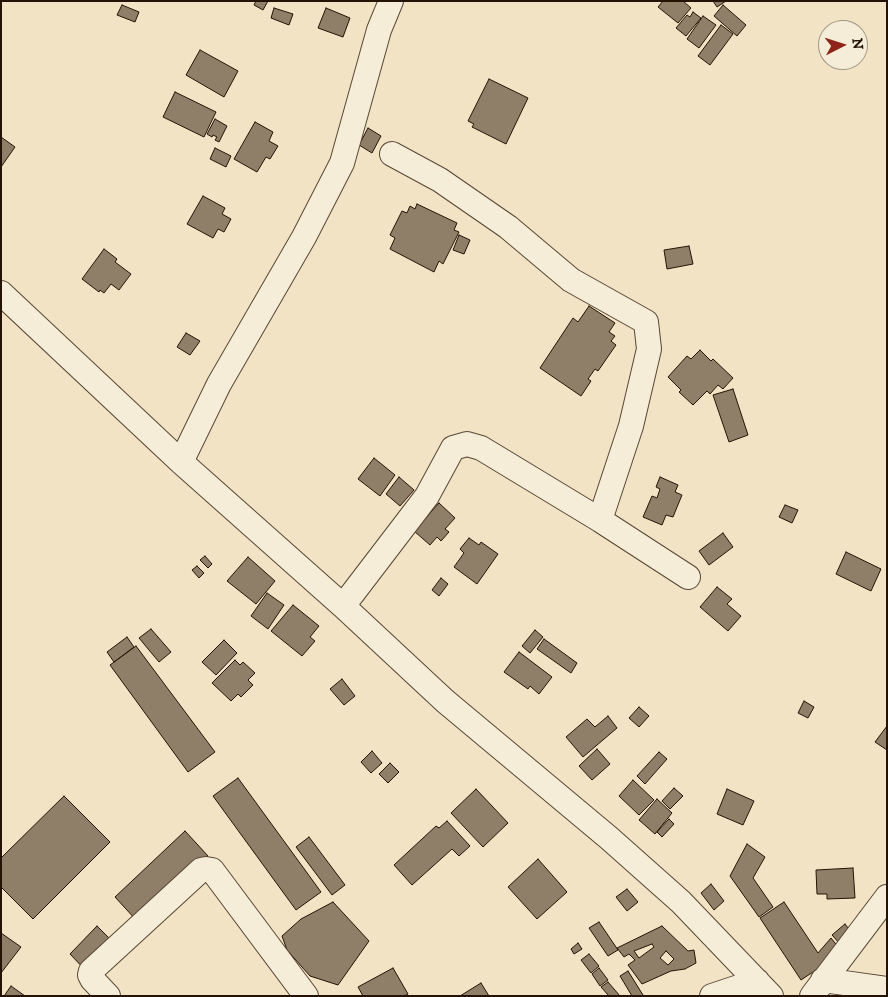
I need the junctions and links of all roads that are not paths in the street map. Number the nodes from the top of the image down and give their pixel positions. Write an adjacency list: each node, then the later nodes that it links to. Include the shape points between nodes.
1 (391, 1): 4 (street, via 379,30 342,163 304,237 219,384)
2 (392, 154): 5 (street, via 440,180 508,227 571,280 646,322 649,349 631,426)
3 (1, 293): 4 (street)
4 (181, 462): 7 (street)
5 (600, 520): 6 (street); 7 (street, via 481,448 466,444 453,448 427,496)
6 (688, 577)
7 (343, 606): 10 (street, via 445,702 681,902)
8 (887, 897): 9 (street)
9 (817, 988): 11 (street)
10 (764, 989): 14 (street)
11 (887, 989)
12 (108, 996): 13 (street, via 92,979 91,972 201,870 206,869 212,870)
13 (306, 996)
14 (712, 996)

